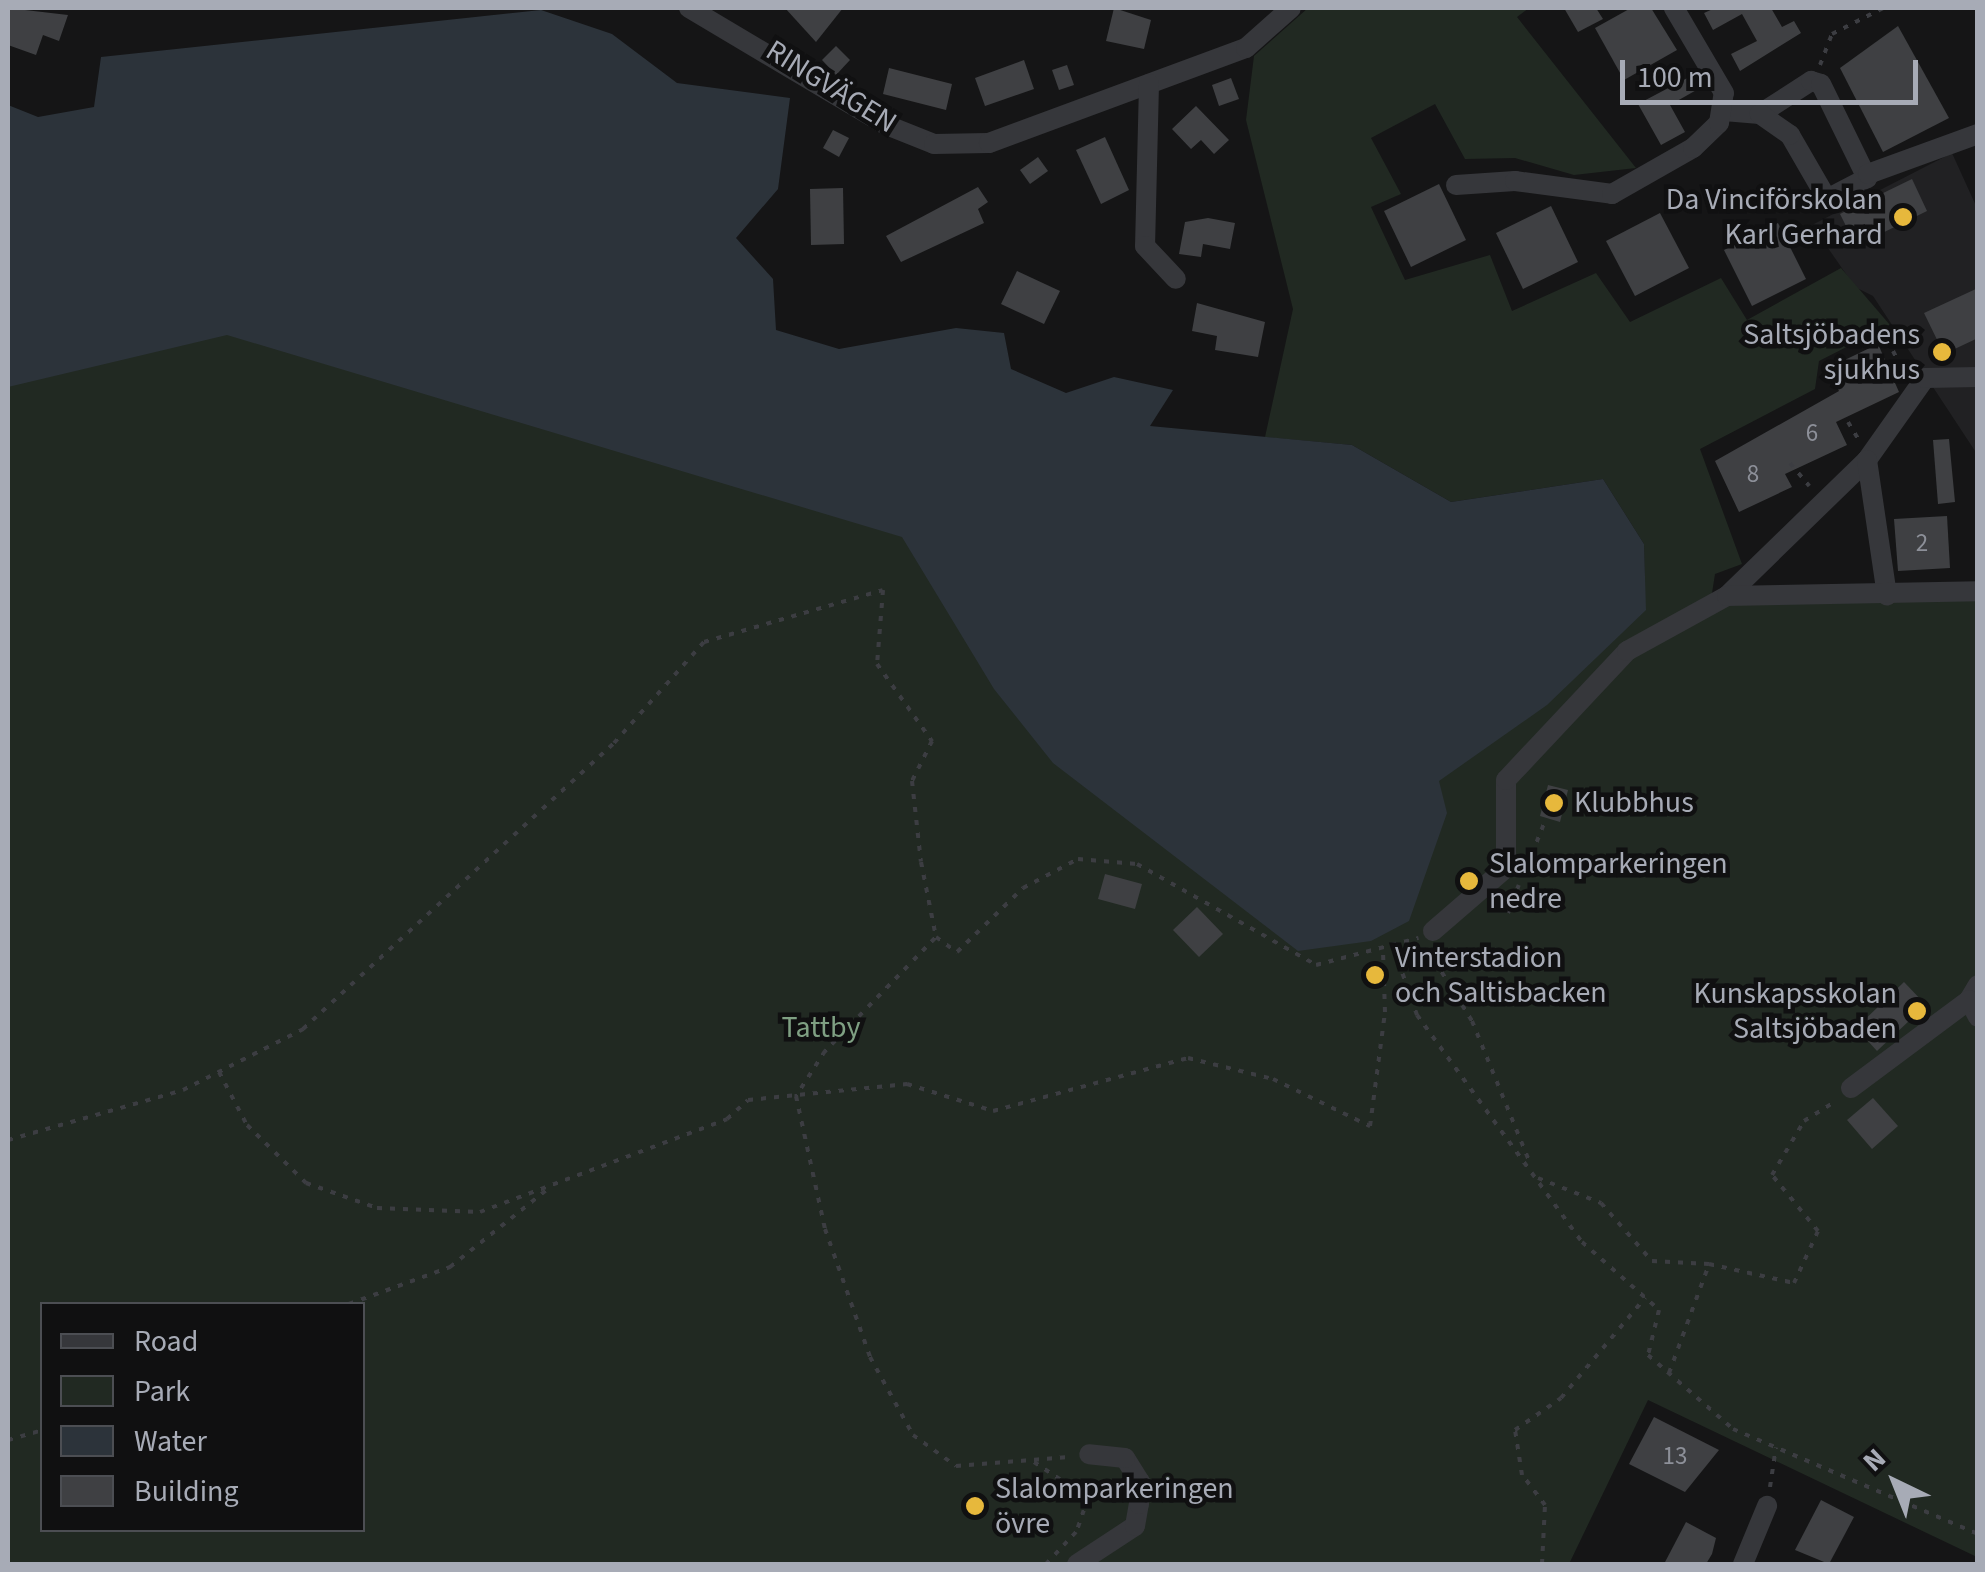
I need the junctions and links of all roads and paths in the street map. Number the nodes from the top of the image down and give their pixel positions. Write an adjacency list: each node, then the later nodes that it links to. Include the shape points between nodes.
1 (689, 8): 5 (street, RINGVÄGEN, via 884,124 934,144 989,143)
2 (1291, 8): 5 (street, RINGVÄGEN, via 1246,48)
3 (1674, 8): 7 (street, via 1724,93)
4 (1883, 8): 6 (path, via 1821,46)
5 (1148, 84): 12 (street, via 1144,246)
6 (1822, 84): 8 (street, via 1811,81); 10 (street)
7 (1724, 111): 8 (street); 11 (street, via 1692,148 1630,190)
8 (1760, 114): 10 (street, via 1790,135 1827,199)
9 (1978, 134): 10 (street)
10 (1868, 174)
11 (1456, 185)
12 (1176, 279)
13 (1978, 377): 14 (street, via 1924,378)
14 (1867, 460): 16 (street); 19 (street)
15 (1790, 463): 16 (path)
16 (1822, 501): 18 (street)
17 (1978, 591): 19 (street)
18 (1727, 596): 19 (street); 20 (street, via 1628,651 1532,749 1506,780 1506,868)
19 (1887, 596)
20 (1425, 935): 22 (path); 30 (path, via 1472,1021)
21 (936, 936): 23 (path, via 958,952 1023,888 1078,859 1137,864 1316,965); 25 (path, via 912,781 932,741 877,664 883,590 704,642 614,742 302,1029); 27 (path, via 825,1051)
22 (1394, 949): 23 (path); 30 (path, via 1418,1014)
23 (1383, 953): 27 (path, via 1386,1012 1370,1126 1273,1079 1188,1058 993,1111 907,1084)
24 (1975, 1000): 26 (street)
25 (219, 1072): 29 (path); 32 (path, via 248,1125 306,1182 377,1208 480,1212)
26 (1851, 1088)
27 (796, 1096): 32 (path, via 748,1100 727,1120); 41 (path, via 840,1284 913,1435 956,1466)
28 (1834, 1103): 33 (path, via 1804,1121 1772,1175 1818,1231 1794,1283)
29 (8, 1140)
30 (1533, 1170): 31 (path)
31 (1538, 1178): 33 (path, via 1601,1203 1652,1261); 34 (path, via 1582,1242)
32 (553, 1185): 35 (path, via 450,1268)
33 (1708, 1264): 36 (path)
34 (1646, 1298): 36 (path, via 1659,1310 1648,1356); 46 (path, via 1562,1398 1514,1430 1522,1474 1545,1506)
35 (355, 1302)
36 (1669, 1374): 39 (path, via 1733,1429)
37 (40, 1431): 38 (path)
38 (8, 1440)
39 (1776, 1448): 42 (path); 43 (path)
40 (1089, 1454): 41 (path); 45 (street, via 1125,1458 1140,1482 1139,1504 1135,1526)
41 (1034, 1462): 44 (path, via 1088,1498 1076,1532)
42 (1768, 1506): 47 (street)
43 (1978, 1534)
44 (1046, 1564)
45 (1077, 1564)
46 (1542, 1564)
47 (1743, 1564)

